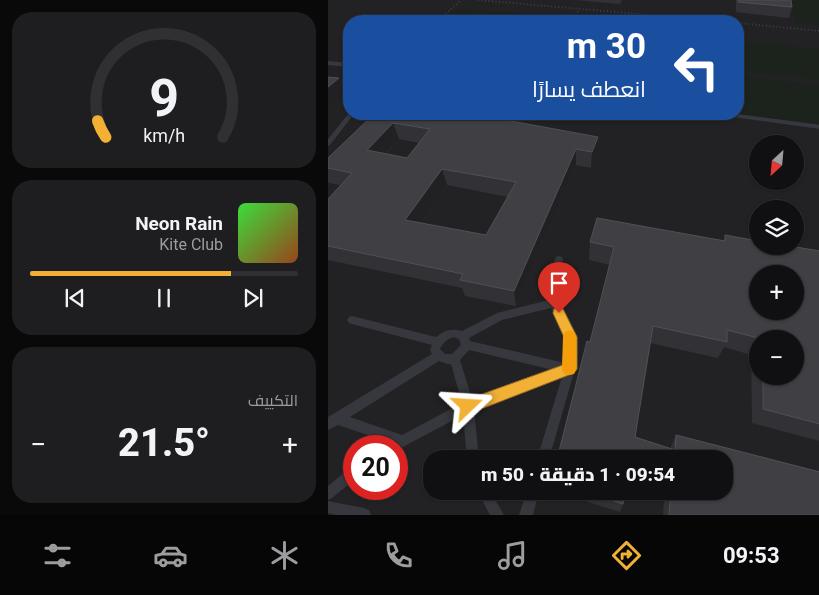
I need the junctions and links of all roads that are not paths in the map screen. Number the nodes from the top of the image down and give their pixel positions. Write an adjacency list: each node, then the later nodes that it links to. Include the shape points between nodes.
1 (328, 63): 2 (lane)
2 (343, 64)
3 (744, 117): 5 (lane)
4 (346, 120): 6 (lane)
5 (820, 127)
6 (328, 144)
7 (559, 259): 8 (lane, via 551,290)
8 (554, 303): 10 (lane, via 500,316); 14 (lane, via 570,337)
9 (352, 320): 11 (lane)
10 (464, 341): 11 (lane, via 454,333 445,335); 13 (lane, via 462,353); 14 (lane)
11 (438, 342): 12 (lane, via 435,350)
12 (438, 356): 13 (lane, via 446,360); 16 (lane)
13 (455, 359): 15 (lane)
14 (570, 369): 15 (lane); 20 (lane)
15 (468, 406): 18 (lane); 19 (lane)
16 (333, 421): 17 (lane)
17 (373, 435)
18 (408, 439)
19 (471, 450)
20 (546, 450)
21 (343, 481): 22 (lane)
22 (328, 494)
23 (488, 500): 27 (lane)
24 (530, 500): 28 (lane)
25 (328, 508): 26 (lane)
26 (364, 515)
27 (497, 515)
28 (526, 515)

